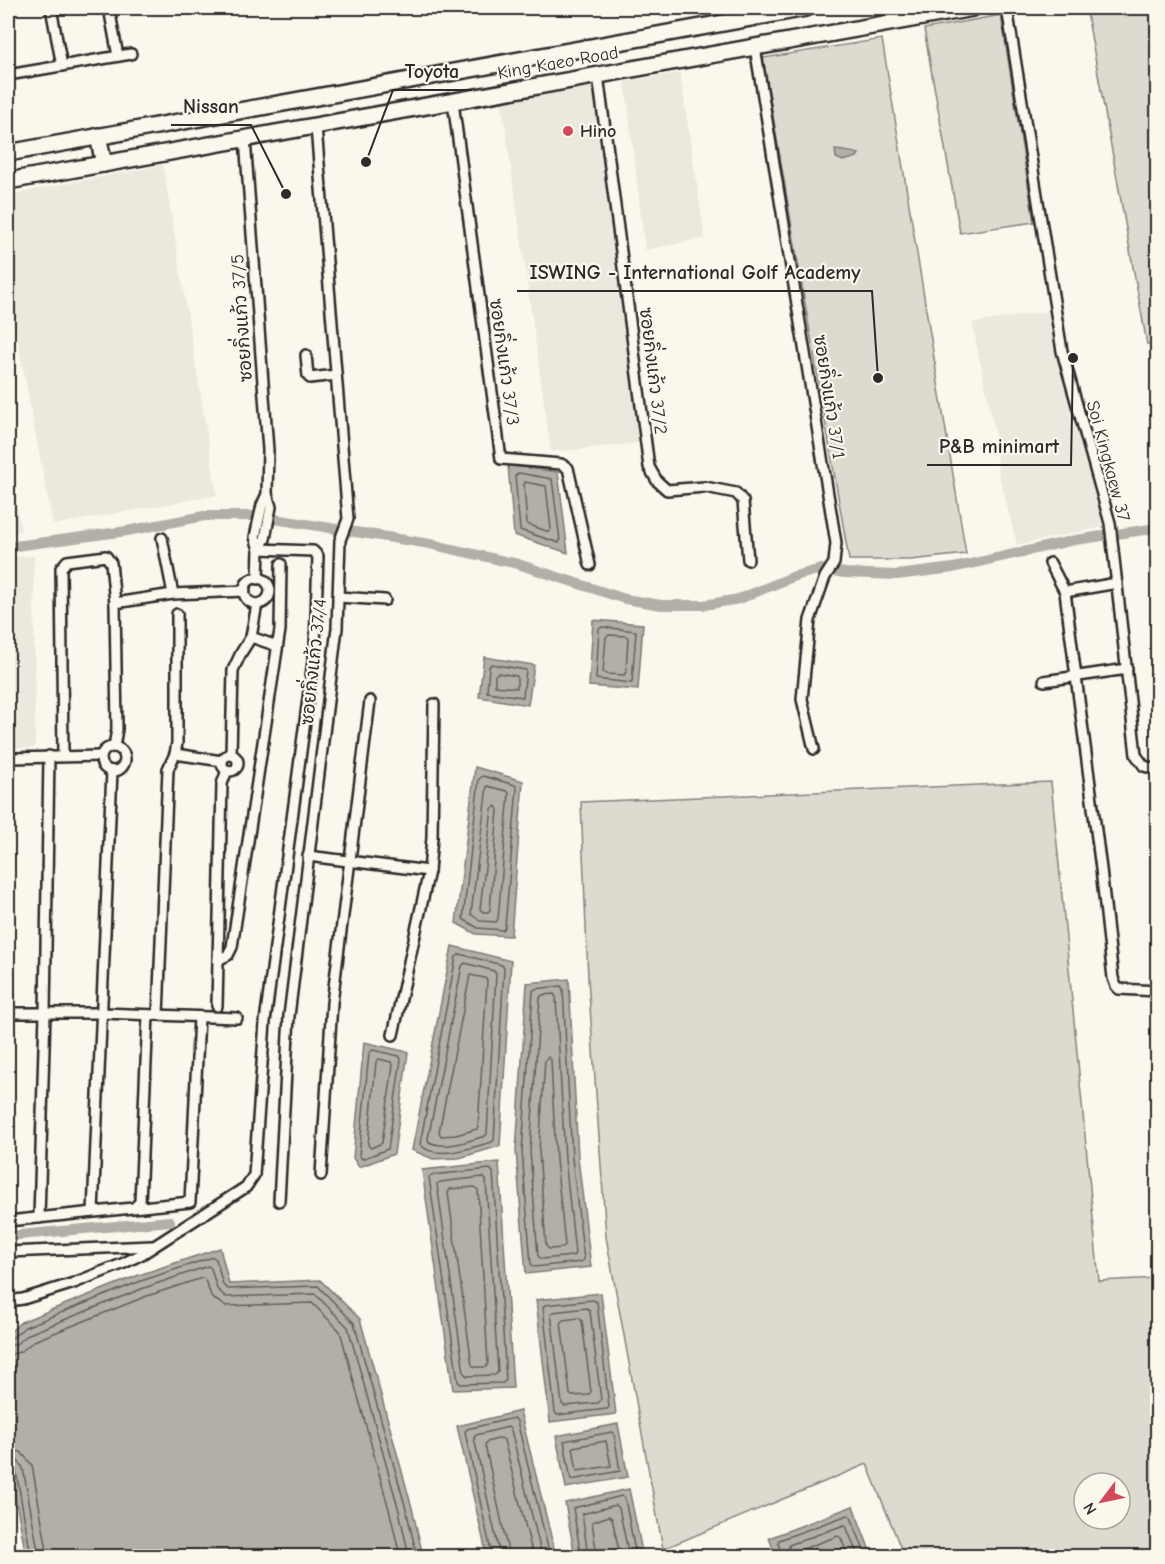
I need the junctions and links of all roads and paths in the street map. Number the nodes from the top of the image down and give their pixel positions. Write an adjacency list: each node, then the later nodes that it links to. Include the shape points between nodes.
1 (51, 8): 9 (street)
2 (109, 8): 8 (street)
3 (806, 8): 14 (main road, King Kaeo Road)
4 (973, 8): 6 (main road, King Kaeo Road)
5 (1007, 8): 28 (street, Soi Kingkaew 37, via 1062,351 1110,523)
6 (755, 47): 11 (main road, King Kaeo Road); 45 (street, ซอยกิ่งแก้ว 37/1, via 836,543 834,563 810,620 802,699)
7 (131, 54): 8 (street)
8 (118, 56): 9 (street)
9 (62, 66): 10 (street)
10 (8, 75)
11 (598, 75): 12 (main road, King Kaeo Road); 23 (street, ซอยกิ่งแก้ว 37/2, via 649,467 667,490 705,487 736,493 742,501)
12 (453, 102): 13 (main road, King Kaeo Road); 26 (street, ซอยกิ่งแก้ว 37/3, via 501,459 561,464 568,468)
13 (316, 127): 15 (main road, King Kaeo Road); 20 (street, ซอยกิ่งแก้ว 37/4)
14 (98, 136): 16 (main road, King Kaeo Road); 17 (main road)
15 (245, 139): 17 (main road, King Kaeo Road); 22 (street, ซอยกิ่งแก้ว 37/5, via 268,450 266,506)
16 (8, 153)
17 (104, 164): 18 (main road, King Kaeo Road)
18 (8, 181)
19 (306, 355): 20 (street, via 310,378)
20 (336, 375): 32 (street, ซอยกิ่งแก้ว 37/4, via 348,519 340,540)
21 (162, 538): 31 (street)
22 (259, 549): 27 (street, ซอยกิ่งแก้ว 37/5); 74 (street, via 313,551 318,556 315,646 266,1022 254,1175 246,1187)
23 (748, 560)
24 (1050, 563): 30 (street)
25 (281, 564): 38 (street)
26 (590, 565)
27 (258, 579): 29 (street, via 247,583); 35 (street, ซอยกิ่งแก้ว 37/5, via 266,582 270,594)
28 (1117, 583): 30 (street); 39 (street, Soi Kingkaew 37)
29 (245, 591): 31 (street); 35 (street, via 247,598)
30 (1065, 592): 40 (street)
31 (173, 594): 34 (street)
32 (338, 597): 33 (street); 55 (street, ซอยกิ่งแก้ว 37/4)
33 (385, 600)
34 (115, 603): 44 (street); 47 (street, via 109,558 63,563)
35 (257, 604): 37 (street)
36 (177, 614): 46 (street)
37 (251, 637): 38 (street); 48 (street, via 233,670)
38 (277, 646): 58 (street, via 232,947 228,955)
39 (1127, 669): 40 (street); 53 (street, Soi Kingkaew 37, via 1136,756 1144,766)
40 (1075, 676): 41 (street); 59 (street, via 1113,978 1119,989)
41 (1044, 681)
42 (370, 701): 56 (street)
43 (434, 704): 57 (street)
44 (114, 747): 50 (street); 54 (street, via 125,758 123,766)
45 (814, 749)
46 (176, 754): 52 (street); 64 (street, via 168,769)
47 (63, 755): 49 (street); 50 (street)
48 (231, 755): 52 (street, via 225,757); 52 (street, via 238,764 234,770)
49 (49, 756): 51 (street); 62 (street)
50 (101, 756): 54 (street, via 102,764)
51 (8, 761)
52 (224, 765): 58 (street)
53 (1158, 770)
54 (112, 771): 63 (street)
55 (308, 856): 56 (street); 69 (street, ซอยกิ่งแก้ว 37/4, via 289,1016)
56 (349, 862): 57 (street); 68 (street, via 332,1003)
57 (429, 871): 67 (street)
58 (218, 960): 60 (street)
59 (1158, 991)
60 (217, 1006)
61 (8, 1012): 62 (street)
62 (45, 1013): 63 (street); 72 (street)
63 (102, 1013): 64 (street); 71 (street)
64 (153, 1015): 65 (street); 70 (street, via 140,1202)
65 (199, 1017): 66 (street); 70 (street, via 190,1202)
66 (237, 1018)
67 (393, 1035)
68 (321, 1175)
69 (279, 1201)
70 (136, 1206): 71 (street)
71 (93, 1212): 72 (street)
72 (39, 1218): 73 (street)
73 (8, 1221)
74 (153, 1246): 75 (street); 76 (street, via 122,1264 74,1283)
75 (8, 1252)
76 (8, 1301)

